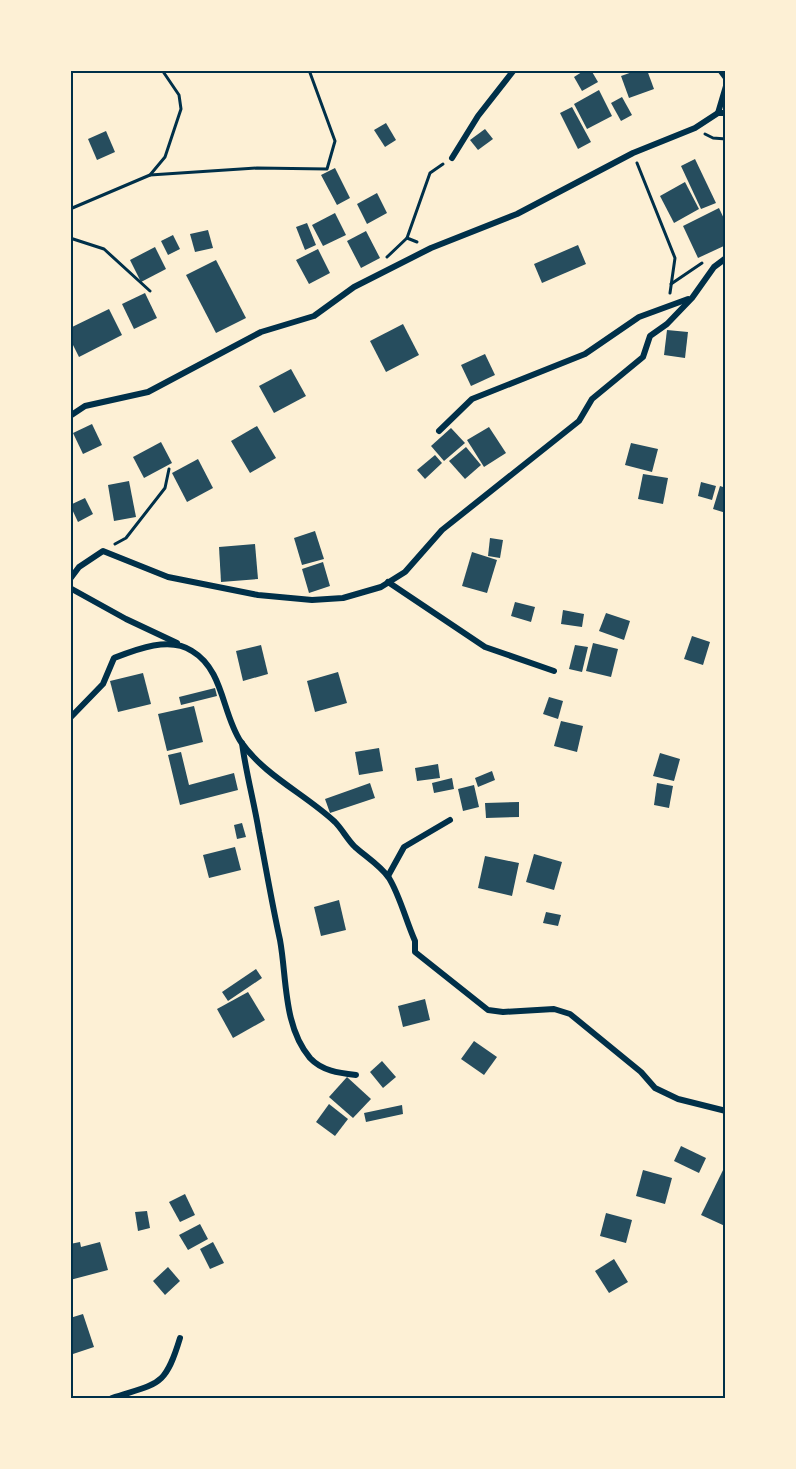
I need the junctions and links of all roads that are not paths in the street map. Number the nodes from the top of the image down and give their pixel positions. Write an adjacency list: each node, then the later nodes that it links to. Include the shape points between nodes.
1 (514, 70): 6 (street)
2 (720, 70): 3 (street)
3 (726, 78)
4 (726, 86): 5 (street)
5 (722, 113): 9 (street, via 633,153 517,214 431,248 354,287 314,316 261,332 148,392 85,406)
6 (452, 158)
7 (726, 258): 8 (street, via 714,267)
8 (692, 298): 10 (street, via 639,317 585,354 472,399); 12 (street, via 650,336 643,357 592,399 579,421 442,530 405,572)
9 (70, 416)
10 (440, 431)
11 (70, 579): 12 (street, via 79,567 103,550 168,577 286,599 343,598)
12 (388, 582): 15 (street, via 485,647)
13 (70, 588): 14 (street)
14 (178, 643): 16 (street, via 136,649 114,658 103,684); 17 (street, via 205,662 221,689 227,713)
15 (554, 671)
16 (70, 718)
17 (242, 742): 19 (street, via 266,768 335,822 351,843); 20 (street, via 282,953 284,987 299,1039 311,1059 328,1071)
18 (450, 820): 19 (street, via 404,847)
19 (388, 876): 21 (street, via 415,952 488,1010 554,1009 570,1014 655,1088 678,1099)
20 (356, 1075)
21 (726, 1111)
22 (180, 1338): 23 (street, via 171,1369 157,1383)
23 (112, 1398)

